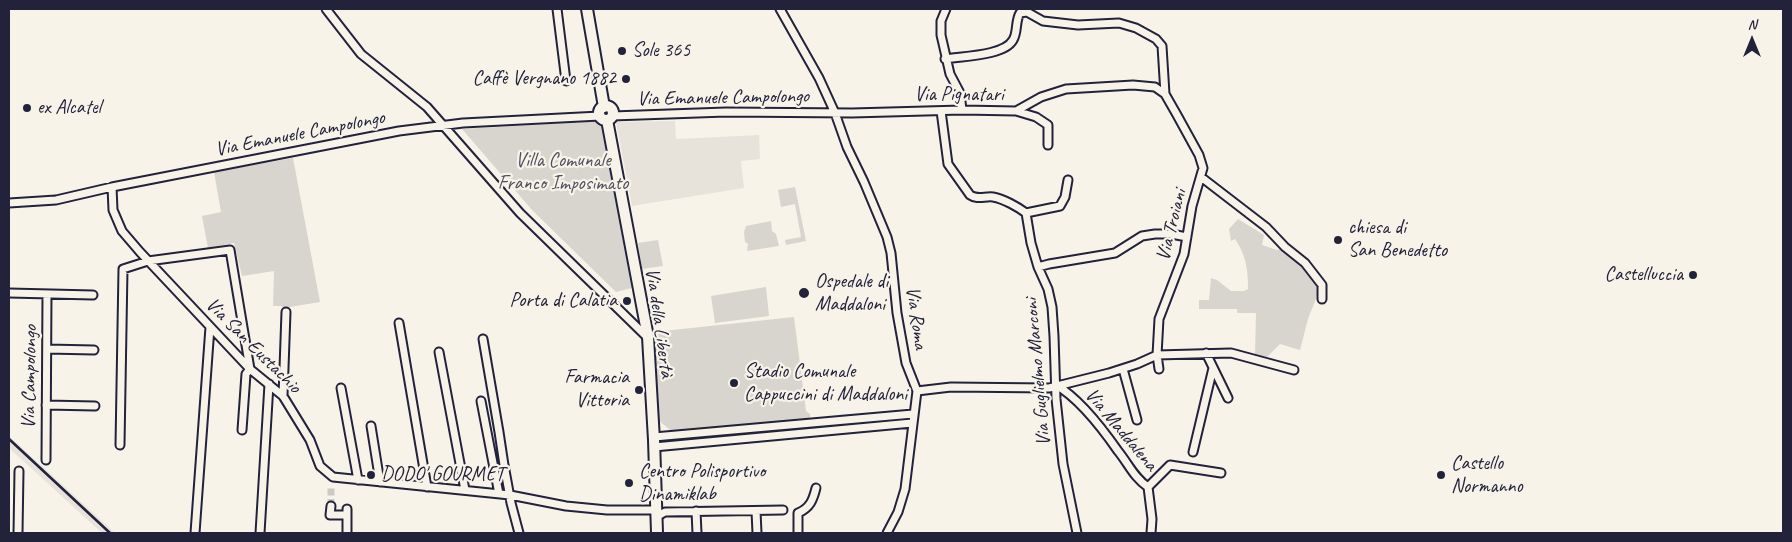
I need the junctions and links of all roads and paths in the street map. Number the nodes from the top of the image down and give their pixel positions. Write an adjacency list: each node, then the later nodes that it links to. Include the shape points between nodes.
1 (326, 9): 14 (street, via 361,54 427,107)
2 (557, 9): 7 (street)
3 (587, 9): 13 (main road, Via della Libertà)
4 (780, 9): 12 (street, Via Roma)
5 (946, 9): 6 (street, via 941,35)
6 (945, 59): 8 (street, via 1003,49 1013,40 1020,13 1027,12 1043,21 1078,25 1119,23 1156,38 1162,46); 10 (street, via 960,93)
7 (566, 81)
8 (1165, 94): 11 (street, Via Pignatari, via 1148,85 1066,89 1041,97); 16 (street, Via Troiani, via 1199,156 1203,168)
9 (941, 110): 10 (street, Via Pignatari); 12 (street, Via Pignatari); 20 (street, via 948,164 970,195 999,199)
10 (962, 110): 11 (street, Via Pignatari)
11 (1016, 111): 15 (street, via 1036,117 1048,125)
12 (835, 112): 13 (street, Via Emanuele Campolongo); 46 (street, Via Roma, via 887,237 906,363)
13 (606, 114): 14 (street, Via Emanuele Campolongo); 31 (main road, Via della Libertà)
14 (444, 125): 18 (street, Via Emanuele Campolongo); 31 (street, via 520,213)
15 (1048, 145)
16 (1201, 178): 21 (street, Via Troiani); 27 (street, via 1266,227 1305,263 1322,285)
17 (1068, 180): 20 (street, via 1060,206)
18 (112, 187): 19 (street, Via Emanuele Campolongo, via 56,200); 22 (street, Via San Eustachio, via 116,221)
19 (9, 203)
20 (1026, 213): 23 (street, Via Guglielmo Marconi)
21 (1187, 237): 23 (street, via 1171,234 1142,236 1115,253); 37 (street, Via Troiani, via 1184,254 1159,319)
22 (148, 261): 30 (street, Via San Eustachio); 39 (street, via 230,250); 58 (street, via 123,269)
23 (1038, 267): 44 (street, Via Guglielmo Marconi, via 1048,289 1053,313)
24 (9, 293): 25 (street)
25 (47, 294): 26 (street); 33 (street, Via Campolongo)
26 (93, 295)
27 (1322, 299)
28 (286, 312): 47 (street)
29 (398, 323): 67 (street)
30 (210, 327): 39 (street, Via San Eustachio); 79 (street)
31 (648, 337): 57 (main road, Via della Libertà)
32 (483, 339): 72 (street)
33 (47, 349): 34 (street); 50 (street, Via Campolongo)
34 (94, 350)
35 (440, 352): 70 (street)
36 (1206, 353): 37 (street); 38 (street); 42 (street, via 1231,353)
37 (1157, 355): 40 (street); 41 (street, Via Troiani)
38 (1213, 368): 48 (street); 59 (street)
39 (250, 369): 43 (street, Via San Eustachio); 56 (street, via 246,374)
40 (1123, 369): 44 (street); 53 (street)
41 (1159, 369)
42 (1294, 370)
43 (268, 384): 47 (street, Via San Eustachio); 80 (street)
44 (1056, 385): 46 (street, via 1049,388 951,387); 68 (street, Via Maddalena, via 1068,392 1140,482); 88 (street, Via Guglielmo Marconi, via 1063,464)
45 (341, 388): 64 (street)
46 (917, 391): 52 (street)
47 (283, 396): 63 (street, Via San Eustachio, via 310,440 320,466)
48 (1228, 398)
49 (482, 401): 71 (street)
50 (46, 405): 51 (street); 60 (street, Via Campolongo)
51 (95, 406)
52 (913, 414): 54 (street); 57 (street)
53 (1137, 420)
54 (912, 423): 57 (street); 87 (street, via 903,496)
55 (372, 426): 65 (street)
56 (242, 430)
57 (654, 442): 77 (main road, Via della Libertà)
58 (120, 445)
59 (1193, 452)
60 (46, 460)
61 (19, 471): 78 (street)
62 (1222, 473): 68 (street, via 1170,465)
63 (332, 476): 64 (street); 66 (street)
64 (358, 480): 65 (street)
65 (380, 482): 67 (street)
66 (332, 486)
67 (427, 487): 70 (street)
68 (1148, 487): 89 (street, Via Maddalena)
69 (816, 488): 86 (street, via 812,502 798,513)
70 (465, 490): 71 (street)
71 (499, 494): 72 (street)
72 (510, 495): 77 (street, via 566,506); 82 (street)
73 (331, 506): 81 (street, via 330,515 347,512)
74 (783, 510): 76 (street)
75 (696, 511): 76 (street); 77 (street); 84 (street)
76 (756, 511): 85 (street)
77 (656, 513): 83 (main road, Via della Libertà)
78 (18, 533)
79 (195, 533)
80 (260, 533)
81 (346, 533)
82 (519, 533)
83 (657, 533)
84 (697, 533)
85 (757, 533)
86 (798, 533)
87 (887, 533)
88 (1077, 533)
89 (1151, 533)

